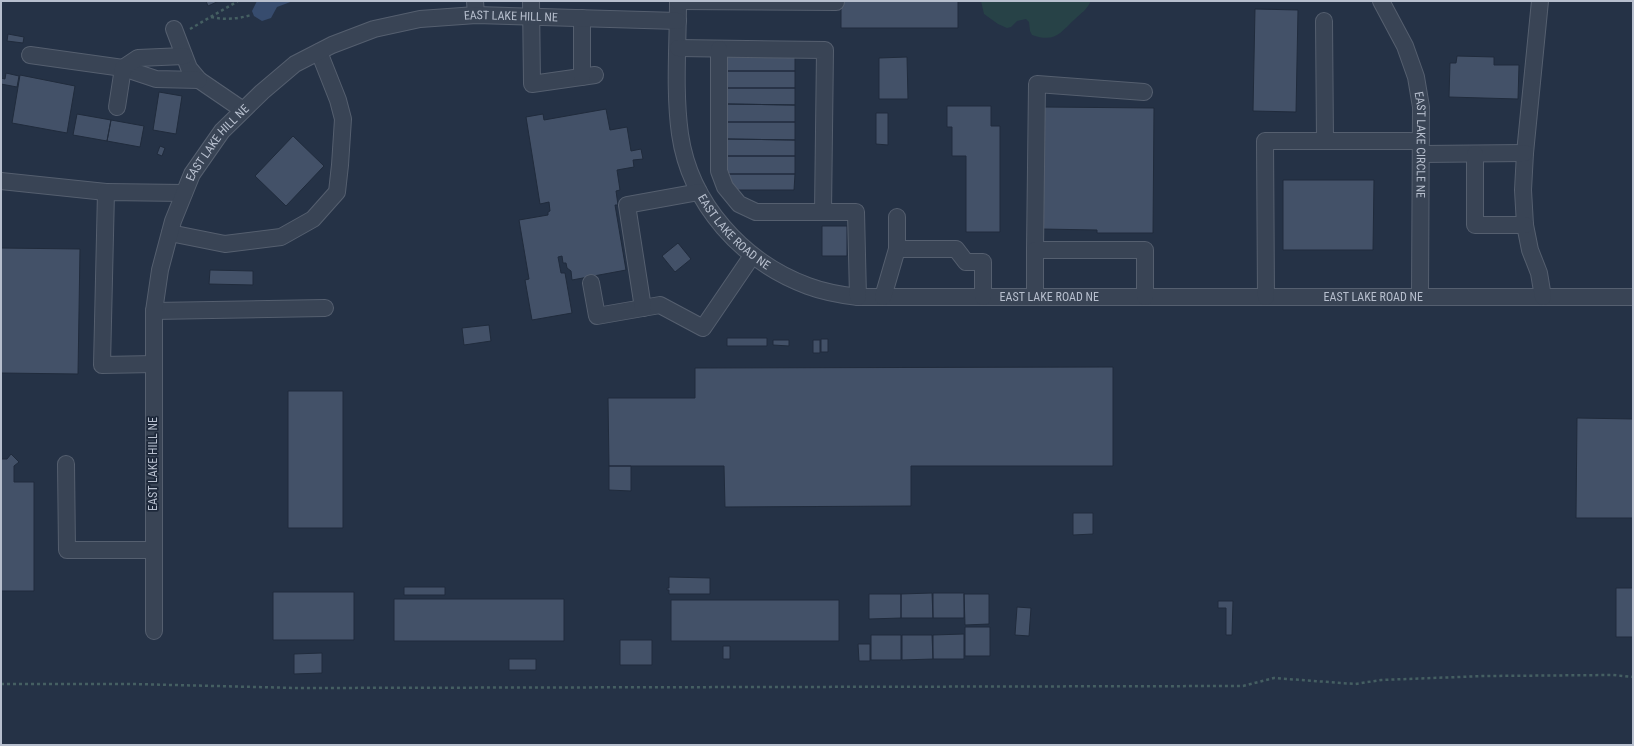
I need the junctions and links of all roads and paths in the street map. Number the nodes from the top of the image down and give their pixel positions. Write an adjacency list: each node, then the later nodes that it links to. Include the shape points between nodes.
1 (238, 1): 10 (path)
2 (678, 1): 6 (street); 12 (street, EAST LAKE ROAD NE)
3 (1381, 1): 26 (street, EAST LAKE CIRCLE NE, via 1405,46 1416,77 1421,107)
4 (1535, 1): 5 (street)
5 (1540, 1): 27 (street)
6 (836, 2)
7 (476, 8): 8 (street, EAST LAKE HILL NE); 17 (street, EAST LAKE HILL NE, via 374,29 332,44)
8 (531, 9): 11 (street, EAST LAKE HILL NE); 11 (street, via 532,84 589,76)
9 (251, 15): 10 (path, via 224,20)
10 (210, 17): 14 (path)
11 (582, 18): 12 (street, EAST LAKE HILL NE)
12 (678, 21): 15 (street, EAST LAKE ROAD NE)
13 (1324, 21): 25 (street)
14 (175, 33): 19 (street)
15 (678, 48): 16 (street); 31 (street, EAST LAKE ROAD NE, via 680,135 689,170)
16 (719, 50): 33 (street, via 719,171 725,187 739,204 756,212); 33 (street, via 825,50)
17 (319, 52): 24 (street, EAST LAKE HILL NE, via 295,64); 36 (street, via 338,100 342,119 337,192 313,219 281,237 225,244)
18 (30, 55): 20 (street)
19 (184, 56): 20 (street, via 138,58); 21 (street, via 189,68)
20 (123, 68): 21 (street, via 156,78); 23 (street)
21 (199, 80): 24 (street)
22 (1144, 92): 38 (street, via 1037,84)
23 (117, 107)
24 (244, 110): 32 (street, EAST LAKE HILL NE, via 222,131 192,174)
25 (1325, 141): 26 (street); 41 (street, via 1265,141)
26 (1421, 147): 28 (street); 42 (street, EAST LAKE CIRCLE NE)
27 (1525, 153): 28 (street); 35 (street)
28 (1475, 154): 35 (street, via 1475,225)
29 (1, 181): 30 (street)
30 (106, 192): 32 (street); 53 (street, via 102,365)
31 (699, 192): 39 (street, EAST LAKE ROAD NE, via 723,228); 51 (street, via 627,205)
32 (184, 193): 36 (street, EAST LAKE HILL NE)
33 (823, 212): 43 (street, via 856,212)
34 (897, 217): 37 (street)
35 (1525, 225): 48 (street)
36 (170, 233): 52 (street, EAST LAKE HILL NE, via 160,270)
37 (897, 249): 44 (street); 45 (street, via 956,249 966,262 983,262)
38 (1035, 250): 46 (street); 47 (street, via 1145,250)
39 (752, 256): 43 (street, EAST LAKE ROAD NE, via 780,274 808,286 829,293); 51 (street, via 703,328 660,305)
40 (591, 283): 51 (street, via 597,316)
41 (1266, 296): 42 (street, EAST LAKE ROAD NE); 47 (street, EAST LAKE ROAD NE)
42 (1420, 296): 48 (street, EAST LAKE ROAD NE)
43 (858, 297): 44 (street, EAST LAKE ROAD NE)
44 (883, 297): 45 (street, EAST LAKE ROAD NE)
45 (983, 297): 46 (street, EAST LAKE ROAD NE)
46 (1035, 297): 47 (street, EAST LAKE ROAD NE)
47 (1145, 297)
48 (1543, 297): 49 (street, EAST LAKE ROAD NE)
49 (1633, 297)
50 (325, 308): 52 (street)
51 (643, 308)
52 (154, 311): 53 (street, EAST LAKE HILL NE)
53 (154, 364): 55 (street, EAST LAKE HILL NE)
54 (66, 464): 55 (street, via 67,550)
55 (154, 550): 56 (street, EAST LAKE HILL NE)
56 (154, 631)
57 (1633, 677): 58 (path, via 1484,676 1381,680 1355,684 1274,678 1243,686 297,688)
58 (1, 684)

